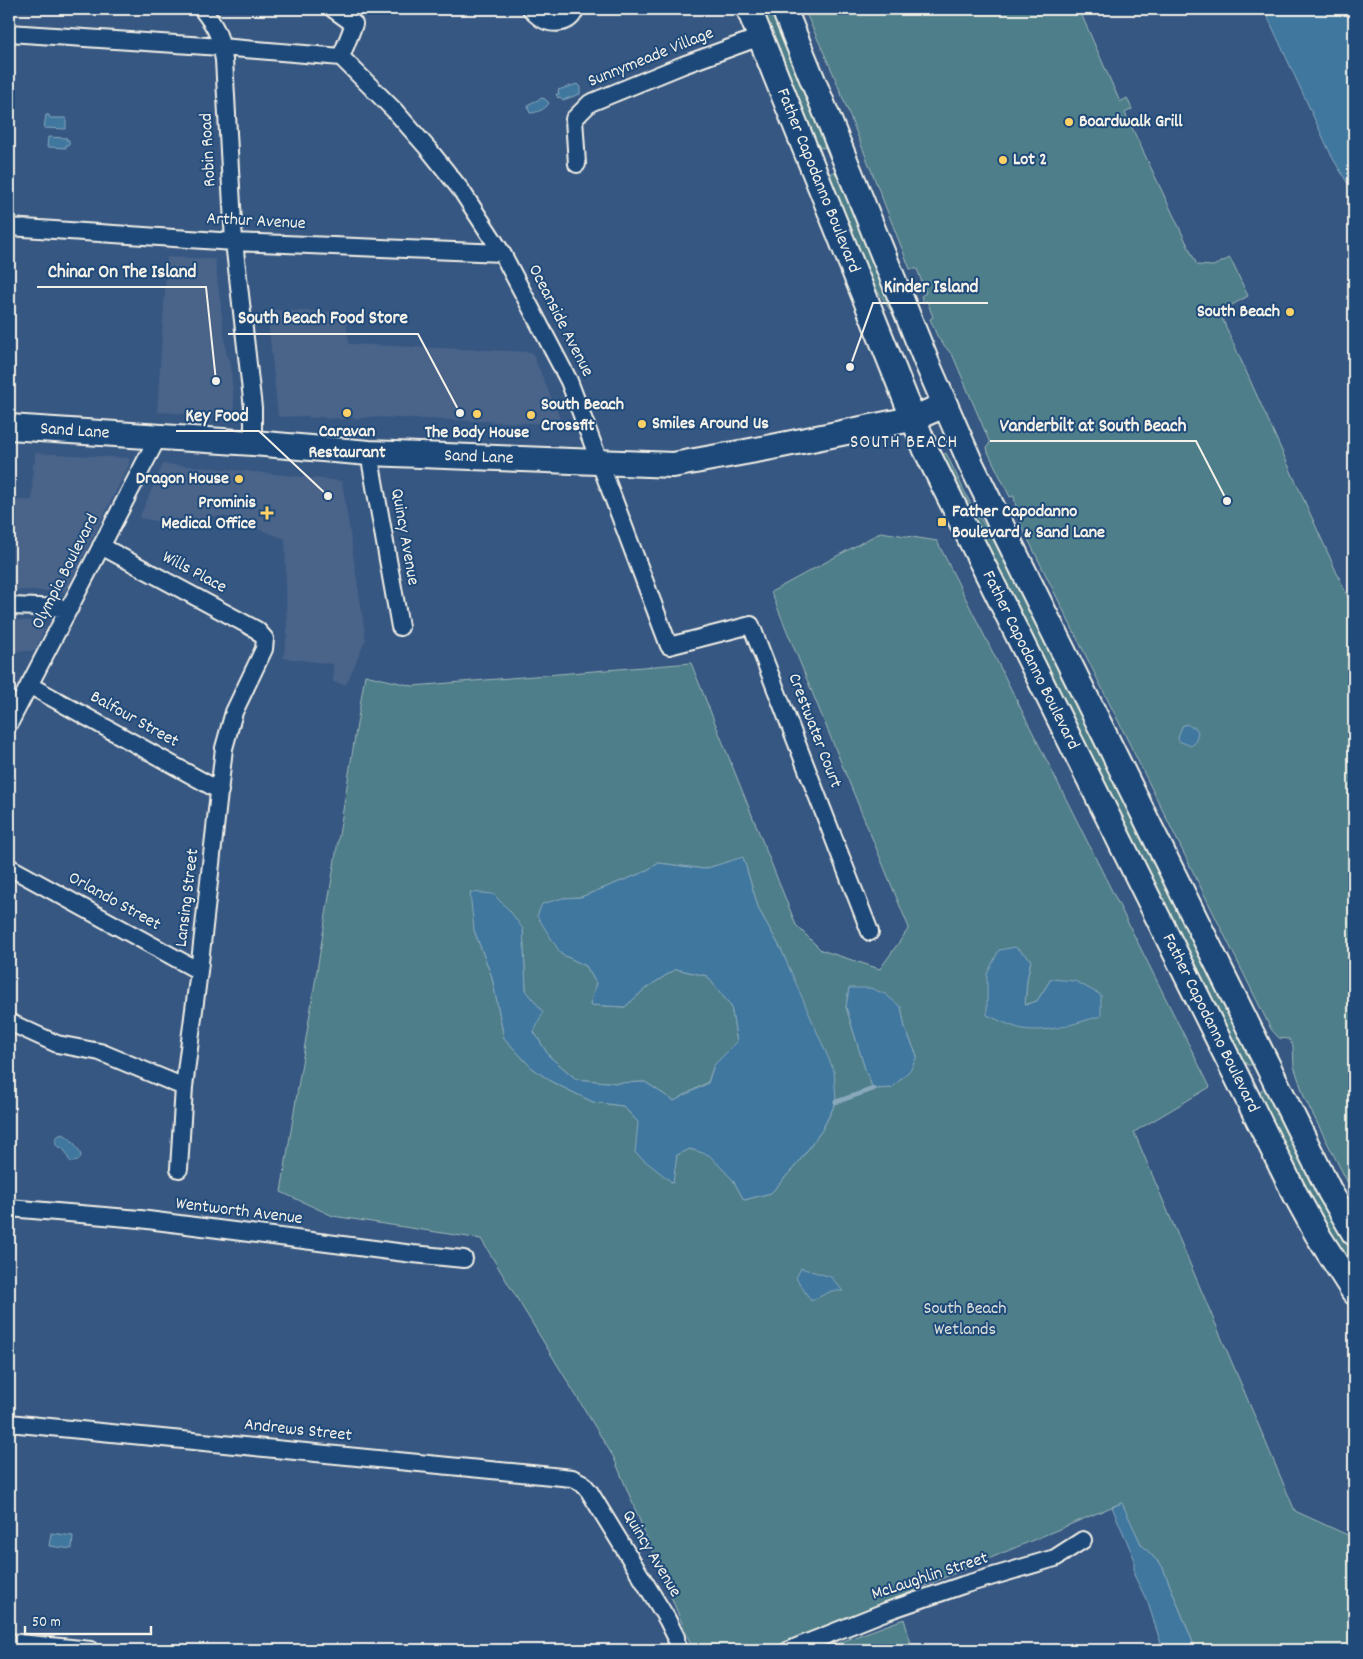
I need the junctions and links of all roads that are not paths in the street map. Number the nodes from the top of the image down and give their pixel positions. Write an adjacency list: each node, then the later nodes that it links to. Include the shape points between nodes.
1 (202, 9): 9 (street, Robin Road, via 215,26)
2 (334, 9): 10 (street, via 354,24)
3 (530, 9): 4 (street, via 540,18 558,23 568,21)
4 (575, 9)
5 (749, 9): 8 (main road, Father Capodanno Boulevard)
6 (784, 9): 11 (main road, Father Capodanno Boulevard)
7 (9, 33): 9 (street)
8 (760, 37): 12 (street, Sunnymeade Village, via 590,103 574,119); 13 (main road, Father Capodanno Boulevard)
9 (221, 47): 10 (street); 15 (street, Robin Road)
10 (341, 57): 16 (street, Oceanside Avenue, via 395,111 436,159 461,190)
11 (843, 155): 13 (main road); 17 (main road, Father Capodanno Boulevard)
12 (577, 164)
13 (813, 166): 18 (main road, Father Capodanno Boulevard)
14 (9, 227): 15 (street, Arthur Avenue)
15 (234, 242): 16 (street, Arthur Avenue); 21 (street, Robin Road, via 253,408)
16 (502, 253): 23 (street, Oceanside Avenue, via 569,381)
17 (945, 405): 18 (main road, Sand Lane); 40 (main road, Father Capodanno Boulevard, via 1070,667 1330,1192)
18 (912, 418): 23 (main road, Sand Lane, via 673,465); 42 (main road, Father Capodanno Boulevard, via 1289,1182)
19 (9, 427): 20 (main road, Sand Lane)
20 (158, 437): 21 (main road, Sand Lane); 24 (street, Olympia Boulevard)
21 (253, 443): 22 (main road, Sand Lane)
22 (370, 453): 23 (main road, Sand Lane); 27 (street, Quincy Avenue)
23 (600, 462): 29 (street, Oceanside Avenue)
24 (102, 546): 26 (street, Olympia Boulevard); 28 (street, Wills Place, via 257,630)
25 (9, 606): 26 (street)
26 (70, 608): 30 (street, Olympia Boulevard)
27 (400, 627)
28 (265, 639): 32 (street, Lansing Street, via 264,649 234,712 224,748)
29 (669, 646): 34 (street, Crestwater Court, via 751,625)
30 (29, 685): 31 (street, Olympia Boulevard); 32 (street, Balfour Street)
31 (9, 724)
32 (220, 790): 35 (street, Lansing Street)
33 (9, 867): 35 (street, Orlando Street)
34 (870, 932)
35 (199, 971): 37 (street, Lansing Street)
36 (9, 1022): 37 (street, via 57,1044 100,1052)
37 (184, 1087): 38 (street, Lansing Street)
38 (179, 1168)
39 (9, 1208): 41 (street, Wentworth Avenue, via 140,1219)
40 (1354, 1233)
41 (464, 1259)
42 (1354, 1292)
43 (9, 1423): 44 (street, Andrews Street, via 572,1478)
44 (582, 1482): 48 (street, Quincy Avenue, via 667,1619 676,1637)
45 (1083, 1540): 49 (street, McLaughlin Street, via 1055,1558 887,1611)
46 (9, 1642): 47 (street)
47 (91, 1650)
48 (677, 1650)
49 (789, 1650)

